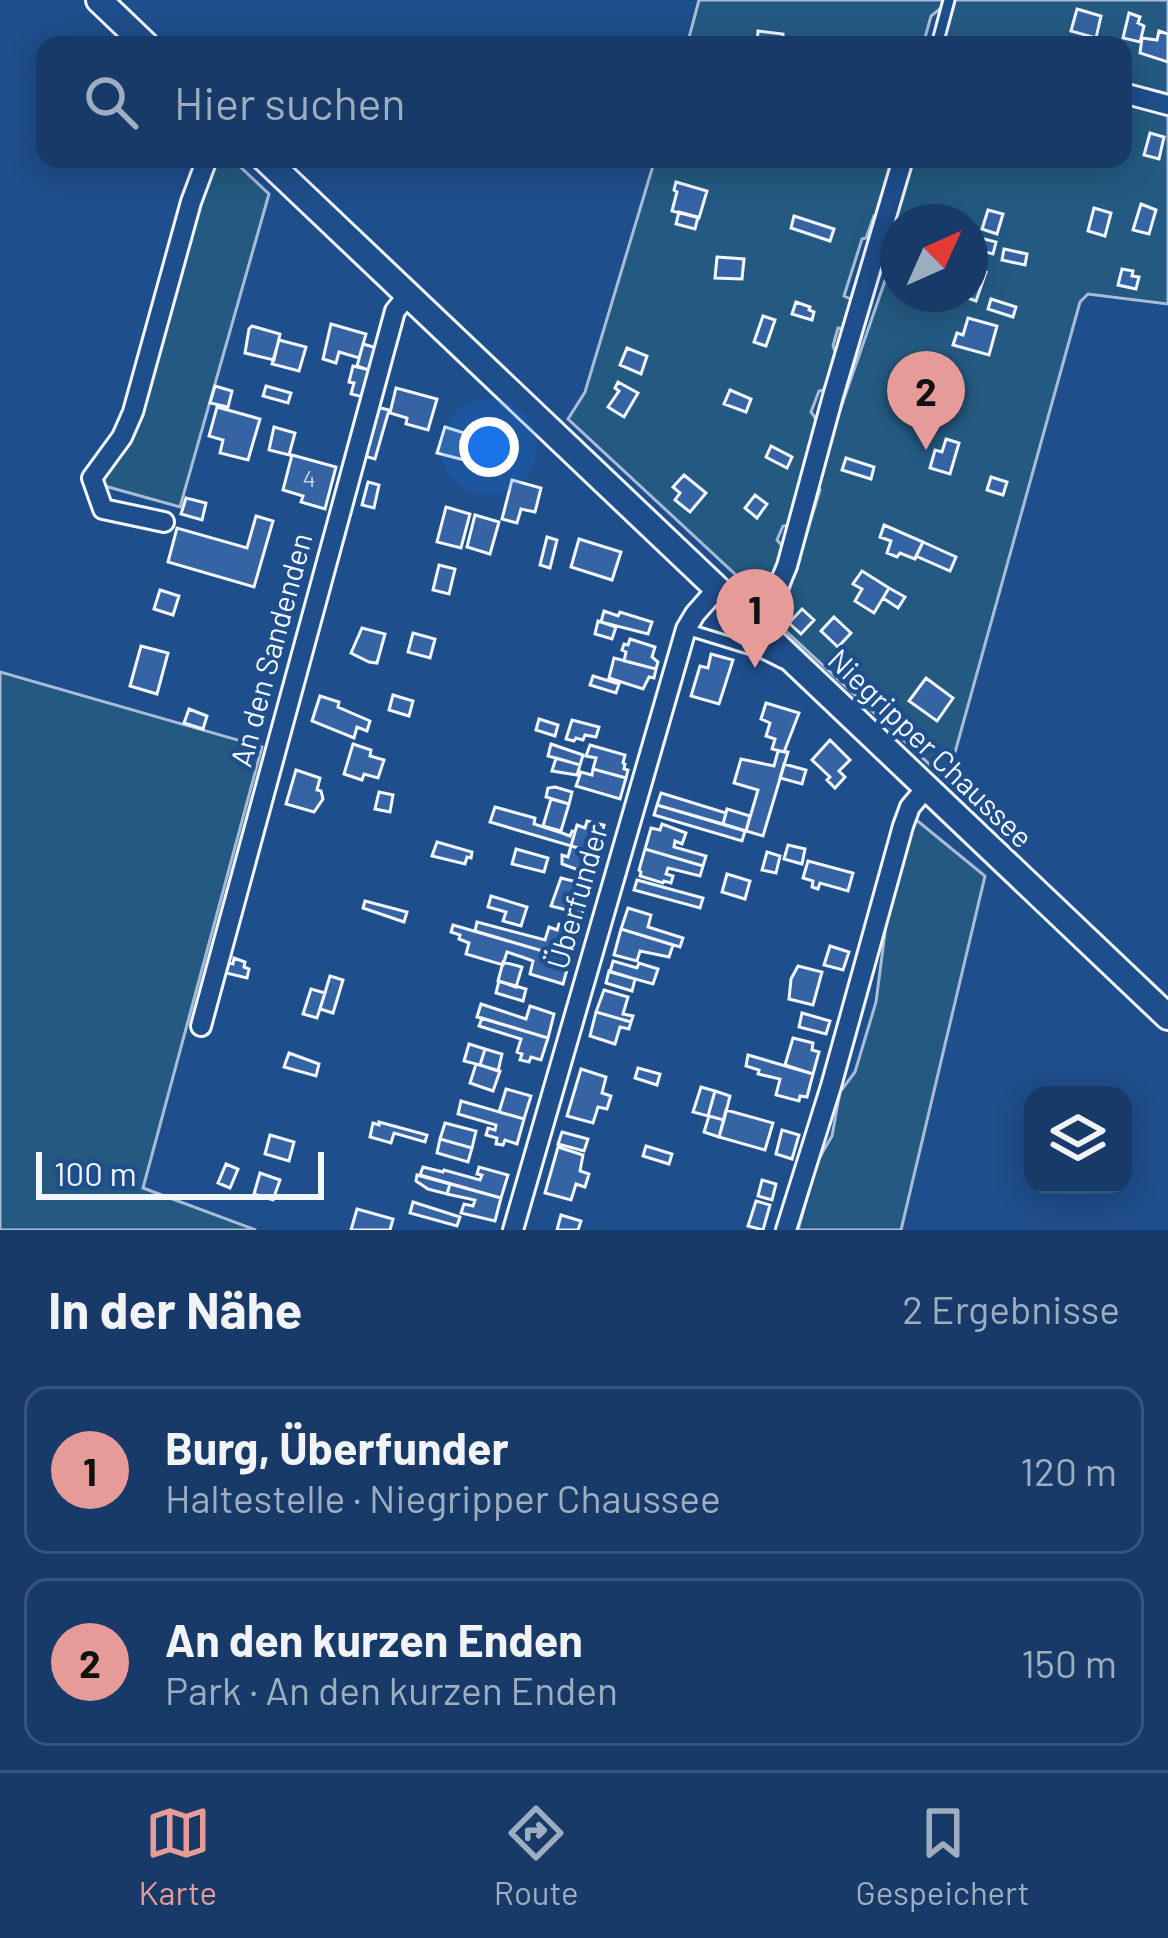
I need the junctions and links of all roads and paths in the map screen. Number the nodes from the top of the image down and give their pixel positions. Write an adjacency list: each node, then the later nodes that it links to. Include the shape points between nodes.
1 (99, 0): 3 (main road)
2 (949, 0): 4 (lane)
3 (137, 36)
4 (939, 36)
5 (1132, 95): 6 (street)
6 (1168, 105)
7 (204, 168): 11 (street, via 133,412 92,478 103,508)
8 (275, 168): 10 (main road, Niegripper Chaussee)
9 (900, 168): 13 (street, via 787,566)
10 (407, 295): 12 (main road, Niegripper Chaussee); 18 (street, An den Sandenden, via 395,311)
11 (164, 522)
12 (717, 589): 13 (main road, Niegripper Chaussee); 14 (street, Überfunder)
13 (755, 625): 15 (main road, Niegripper Chaussee)
14 (686, 629): 15 (lane); 19 (street, Überfunder)
15 (809, 675): 16 (main road, Niegripper Chaussee)
16 (927, 787): 17 (main road, Niegripper Chaussee); 20 (street, via 903,826)
17 (1168, 1017)
18 (201, 1025)
19 (513, 1230)
20 (786, 1230)

